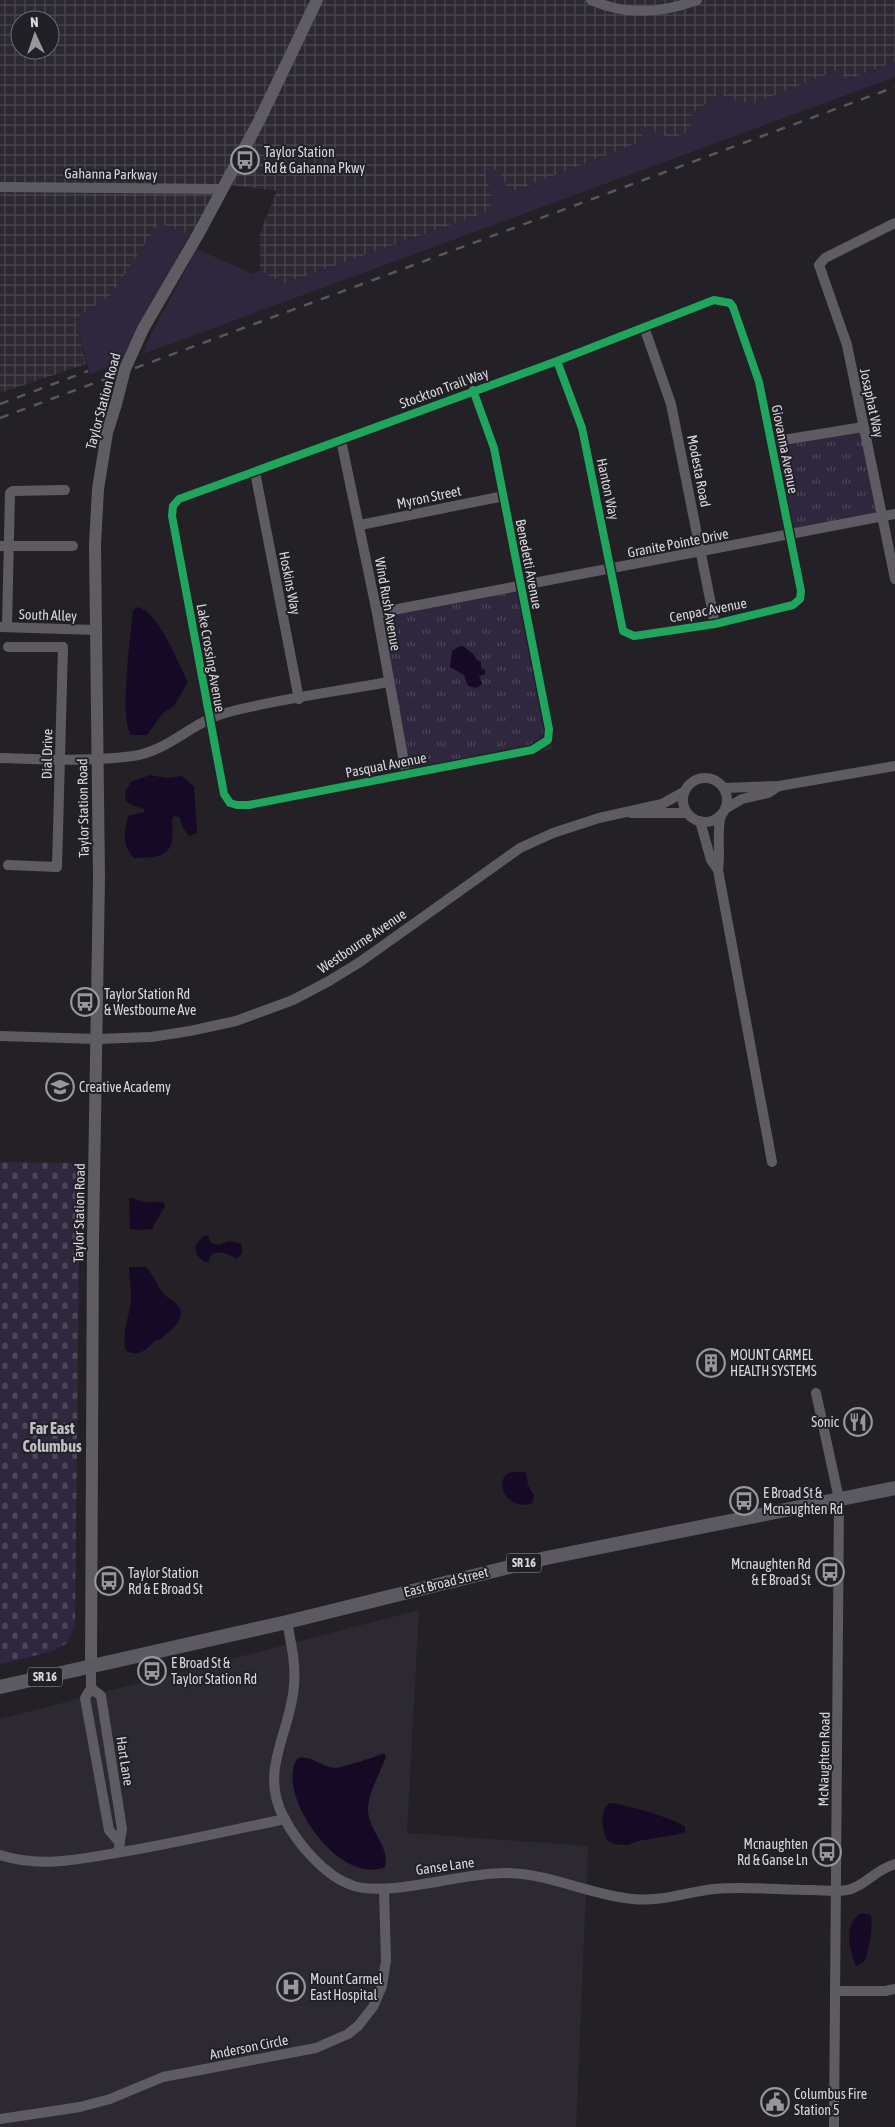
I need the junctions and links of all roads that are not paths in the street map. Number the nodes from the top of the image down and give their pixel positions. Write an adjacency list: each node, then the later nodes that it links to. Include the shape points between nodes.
1 (317, 0): 5 (main road, Taylor Station Road, via 268,104)
2 (591, 0): 3 (street, via 624,10 651,12)
3 (697, 0)
4 (0, 186): 5 (street, Gahanna Parkway)
5 (222, 189): 33 (main road, Taylor Station Road, bridge, via 143,329 125,369 108,433 98,489)
6 (895, 223): 11 (street, Josaphat Way, via 825,258 818,265 846,345)
7 (733, 308): 8 (street, Stockton Trail Way, via 730,303 714,300); 13 (street, Giovanna Avenue, via 759,382)
8 (644, 327): 9 (street, Stockton Trail Way); 24 (street, Modesta Road, via 671,404)
9 (557, 361): 10 (street, Stockton Trail Way); 25 (street, Hanton Way, via 582,428)
10 (473, 390): 12 (street, Stockton Trail Way); 16 (street, Benedetti Avenue, via 494,448)
11 (863, 427): 13 (street); 19 (street, Josaphat Way)
12 (341, 440): 14 (street, Stockton Trail Way); 20 (street, Wind Rush Avenue)
13 (771, 442): 21 (street, Giovanna Avenue)
14 (255, 472): 18 (street, Stockton Trail Way, via 179,499 172,506); 36 (street, Hoskins Way)
15 (65, 490): 22 (street, via 14,490 10,493)
16 (504, 496): 20 (street, Myron Street); 27 (street, Benedetti Avenue)
17 (895, 514): 19 (street, Granite Pointe Drive)
18 (172, 516): 37 (street, Lake Crossing Avenue)
19 (882, 516): 21 (street, Granite Pointe Drive); 26 (street, Josaphat Way)
20 (360, 526): 29 (street, Wind Rush Avenue)
21 (790, 535): 24 (street, Granite Pointe Drive); 28 (street, Giovanna Avenue)
22 (4, 546): 23 (street); 31 (street)
23 (73, 546)
24 (701, 552): 25 (street, Granite Pointe Drive); 30 (street, Modesta Road)
25 (612, 570): 27 (street, Granite Pointe Drive); 32 (street, Hanton Way)
26 (895, 579)
27 (521, 587): 29 (street, Granite Pointe Drive); 38 (street, Benedetti Avenue, via 549,729)
28 (800, 599): 30 (street, Cenpac Avenue, via 793,605)
29 (377, 613): 35 (street, Wind Rush Avenue)
30 (715, 624): 32 (street, Cenpac Avenue, via 634,636 628,635)
31 (3, 627): 33 (street, South Alley)
32 (621, 627)
33 (95, 630): 41 (main road, Taylor Station Road)
34 (8, 647): 40 (street, Dial Drive, via 63,647)
35 (388, 682): 36 (street); 43 (street, Wind Rush Avenue)
36 (298, 699): 37 (street)
37 (210, 719): 41 (street, via 153,751); 47 (street, Lake Crossing Avenue, via 224,794)
38 (545, 743): 43 (street, Pasqual Avenue, via 532,750)
39 (0, 758): 40 (street)
40 (60, 759): 41 (street); 52 (street, Dial Drive, via 58,867)
41 (98, 759): 55 (main road, Taylor Station Road)
42 (895, 766): 44 (street)
43 (406, 773): 47 (street, Pasqual Avenue, via 249,804)
44 (779, 786): 45 (street); 48 (street, via 768,793 742,799)
45 (724, 788): 46 (street, via 714,779 700,778); 48 (street, via 727,802)
46 (684, 792): 49 (street, Westbourne Avenue, via 662,804); 50 (street)
47 (230, 803)
48 (723, 812): 51 (street, via 714,820); 53 (street, via 718,828)
49 (630, 813): 50 (street, Westbourne Avenue); 55 (street, Westbourne Avenue, via 599,818 520,848 360,962 293,1000 236,1021 190,1032)
50 (687, 813): 51 (street)
51 (700, 821): 53 (street, via 711,860)
52 (8, 865)
53 (718, 870): 56 (street)
54 (0, 1036): 55 (street, Westbourne Avenue)
55 (97, 1039): 61 (main road, Taylor Station Road)
56 (772, 1162)
57 (816, 1393): 59 (street, McNaughten Road)
58 (895, 1488): 59 (highway, East Broad Street / SR 16)
59 (840, 1499): 60 (highway, East Broad Street / SR 16, via 546,1558); 69 (street, McNaughten Road)
60 (287, 1622): 61 (highway, East Broad Street / SR 16); 64 (street, Ganse Lane, via 294,1686 288,1719 275,1759 274,1776 277,1800)
61 (91, 1666): 62 (highway, East Broad Street / SR 16); 63 (street, Hart Lane)
62 (0, 1687)
63 (91, 1688): 65 (street, Hart Lane, via 85,1698 109,1830); 65 (street, Hart Lane, via 101,1696 122,1829)
64 (285, 1819): 65 (street); 68 (street, Ganse Lane, via 302,1844 330,1872 354,1886)
65 (119, 1848): 66 (street, via 59,1862 31,1862)
66 (0, 1854)
67 (895, 1864): 69 (street, Ganse Lane, via 881,1868 851,1889)
68 (384, 1888): 69 (street, Ganse Lane, via 508,1873 558,1880 634,1899 666,1898 727,1888); 72 (street, Anderson Circle, via 386,1961 382,1986 374,2007 348,2034 316,2048 163,2077 110,2099 80,2107)
69 (836, 1891): 71 (street, McNaughten Road)
70 (895, 1989): 71 (street)
71 (835, 1991): 73 (street, McNaughten Road)
72 (0, 2119)
73 (834, 2127)

